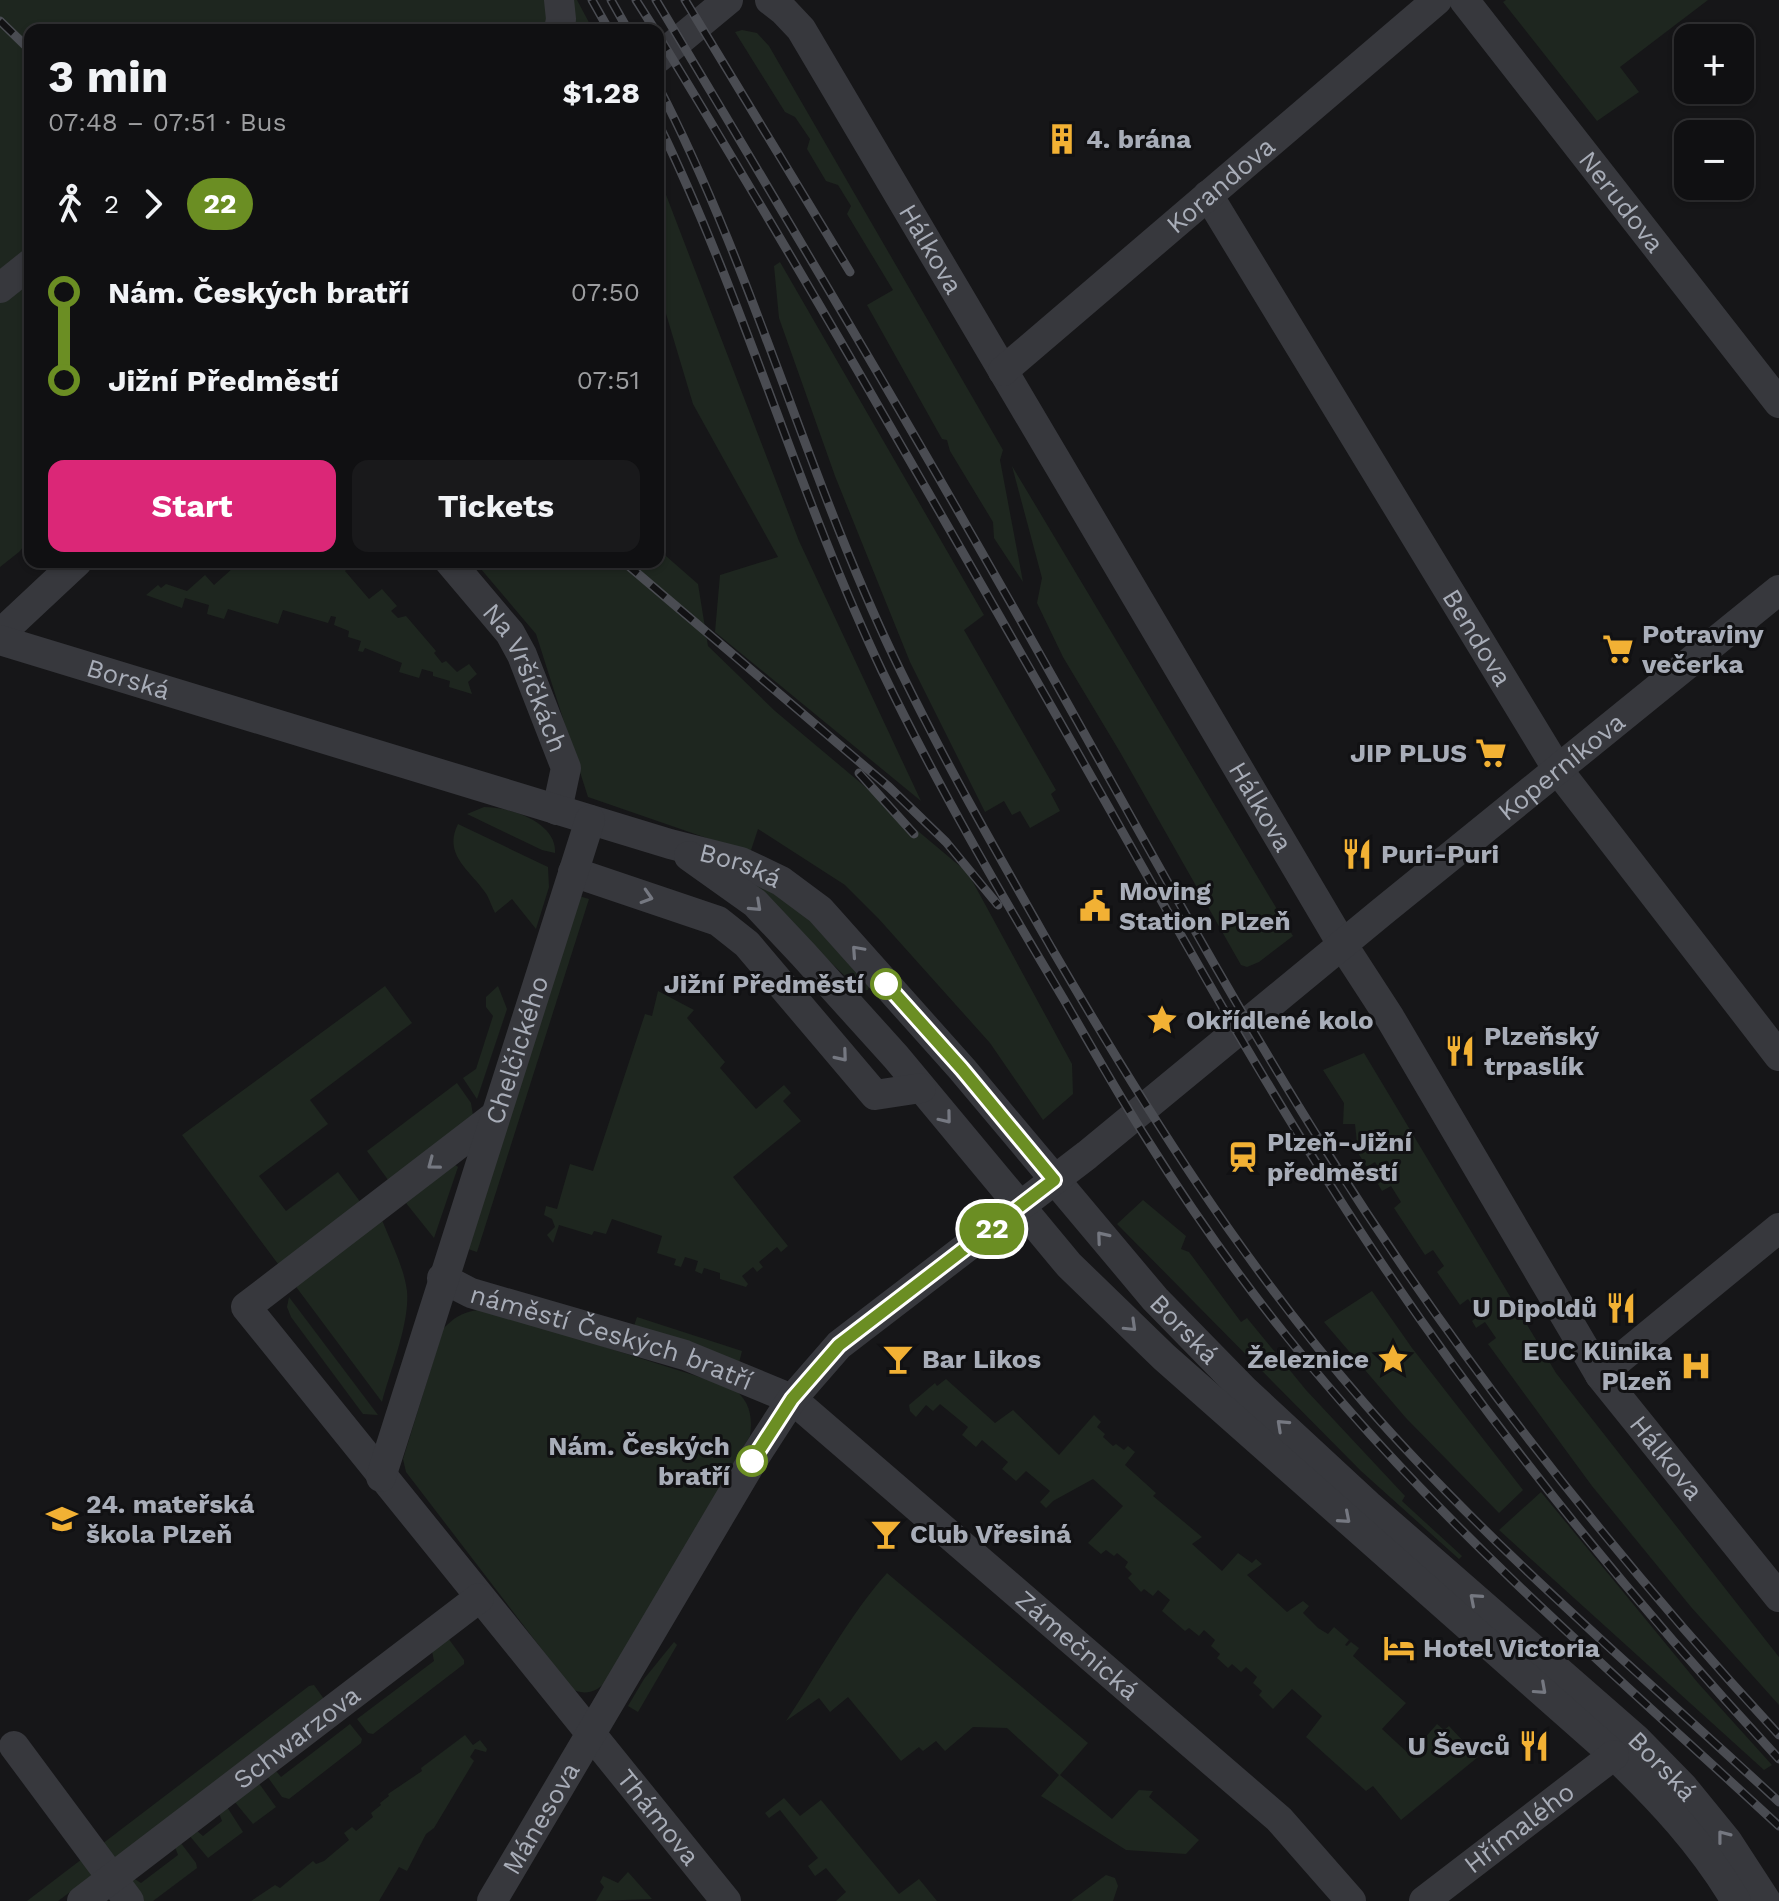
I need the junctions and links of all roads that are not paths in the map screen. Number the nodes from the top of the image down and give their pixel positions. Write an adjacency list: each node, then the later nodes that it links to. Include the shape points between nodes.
1 (559, 0): 6 (street)
2 (770, 0): 11 (street, Hálkova, via 801,29)
3 (1437, 0): 8 (street, Korandova)
4 (1464, 0): 12 (street, Nerudova)
5 (724, 4): 7 (street)
6 (560, 24)
7 (664, 53)
8 (1208, 195): 11 (street, Korandova); 17 (street, Bendova)
9 (24, 269): 10 (street)
10 (0, 288)
11 (1003, 371): 22 (street, Hálkova)
12 (1779, 403)
13 (71, 568): 16 (street)
14 (455, 568): 18 (street, Na Vršíčkách, via 522,655 566,768)
15 (1779, 590): 17 (street, Koperníkova)
16 (0, 637): 18 (street, Borská)
17 (1558, 770): 22 (street, Koperníkova); 23 (street, Bendova)
18 (557, 810): 19 (street, Borská)
19 (590, 820): 20 (street, Borská); 21 (street, Chelčického)
20 (670, 844): 24 (street, Borská, one-way to 24, via 755,903); 26 (street, Borská, one-way to 20, via 820,910 781,881 741,862)
21 (573, 872): 24 (street, one-way to 24, via 730,928 875,1095); 25 (street, Chelčického)
22 (1342, 944): 26 (street, Koperníkova); 30 (street, Hálkova)
23 (1779, 1056)
24 (921, 1088): 27 (street, Borská, one-way to 27)
25 (495, 1116): 29 (street, Chelčického); 32 (street, one-way to 32, via 246,1307)
26 (1054, 1180): 27 (street, Koperníkova); 45 (street, Borská, one-way to 26, via 1727,1841 1636,1739 1244,1390 1155,1299)
27 (1019, 1208): 31 (street, Koperníkova, via 839,1345); 37 (street, Borská, one-way to 37, via 1164,1357)
28 (1779, 1228): 30 (street)
29 (442, 1278): 31 (street, náměstí Českých bratří, via 471,1293 685,1355); 32 (street, náměstí Českých bratří)
30 (1600, 1375): 33 (street, Hálkova)
31 (792, 1399): 35 (street, náměstí Českých bratří); 42 (street, Zámečnická, via 1271,1812)
32 (381, 1477): 34 (street)
33 (1779, 1597)
34 (479, 1598): 35 (street); 38 (street, Schwarzova)
35 (591, 1735): 40 (street, Mánesova); 41 (street, Thámova)
36 (14, 1746): 38 (street)
37 (1614, 1755): 43 (street, Hřímalého); 44 (street, Borská, via 1660,1799 1715,1866)
38 (121, 1889): 39 (street, Schwarzova)
39 (82, 1901)
40 (492, 1901)
41 (726, 1901)
42 (1351, 1901)
43 (1424, 1901)
44 (1736, 1901)
45 (1766, 1901)

